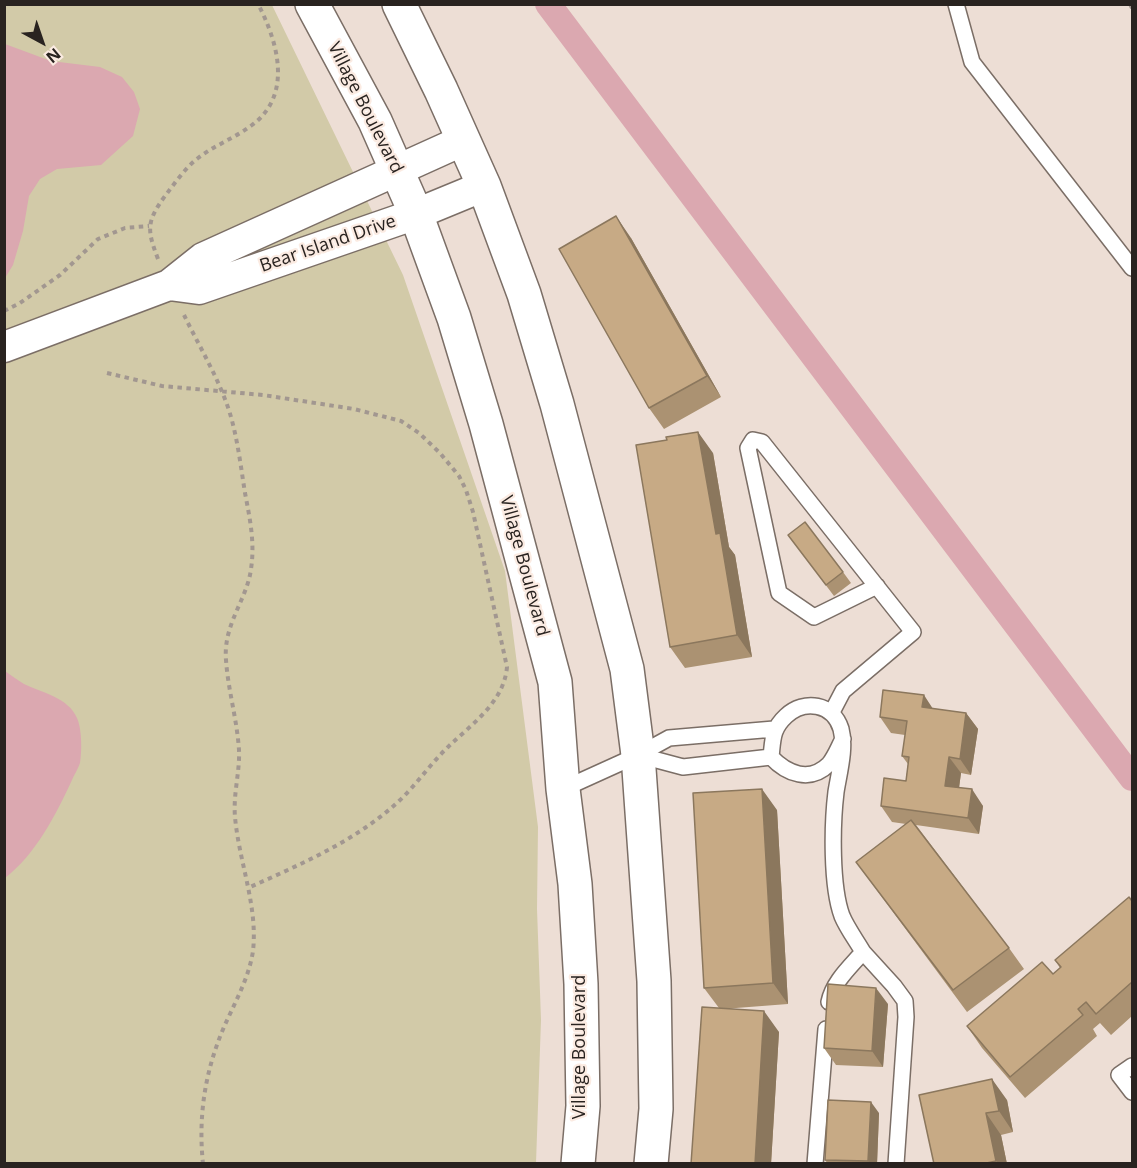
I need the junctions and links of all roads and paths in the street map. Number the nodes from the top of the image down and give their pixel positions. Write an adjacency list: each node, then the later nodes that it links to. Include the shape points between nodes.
1 (258, 4): 11 (path, via 277,52 276,91 270,104 254,124 197,159 184,172)
2 (312, 4): 8 (street, Village Boulevard, via 375,121)
3 (399, 4): 7 (street)
4 (956, 4): 12 (lane, via 972,62)
5 (1130, 4): 6 (path)
6 (1132, 8)
7 (464, 140): 8 (street, Bear Island Drive); 9 (street)
8 (397, 171): 10 (street, Village Boulevard); 13 (street, Bear Island Drive, via 203,258)
9 (484, 186): 10 (street, Bear Island Drive); 22 (street, via 524,294 557,404 627,669)
10 (416, 214): 13 (street, Bear Island Drive, via 199,289); 24 (street, Village Boulevard, via 454,318 486,424 555,682)
11 (148, 226): 13 (path); 14 (path, via 125,228 99,239 60,275)
12 (1132, 268)
13 (169, 285): 15 (street, Bear Island Drive); 17 (path)
14 (4, 311)
15 (4, 347)
16 (107, 373): 17 (path, via 162,386)
17 (222, 391): 25 (path, via 231,418 253,535 251,573 234,613 225,656 239,747 234,814); 25 (path, via 387,416 419,433 440,453 466,490 507,667 506,680 491,705 400,801 349,839)
18 (877, 586): 18 (lane, via 762,442 753,440 748,448 779,593 814,617); 19 (lane, via 913,632 843,691)
19 (832, 712): 20 (lane, via 818,705 801,706); 21 (lane)
20 (774, 729): 22 (lane, via 669,738); 23 (lane)
21 (843, 739): 23 (lane, via 829,764 810,775 791,773); 26 (lane, via 836,797 834,870 842,917)
22 (638, 755): 23 (lane, via 683,767); 24 (lane); 31 (street, via 654,981 656,1109)
23 (771, 757)
24 (563, 789): 30 (street, Village Boulevard, via 575,884 581,984 583,1106)
25 (248, 888): 29 (path, via 255,929 253,953 248,975 206,1079)
26 (863, 952): 32 (lane, via 831,993); 33 (lane, via 905,1001)
27 (1132, 1066): 28 (lane, via 1119,1075)
28 (1132, 1092)
29 (203, 1164)
30 (578, 1164)
31 (651, 1164)
32 (815, 1164)
33 (896, 1164)

